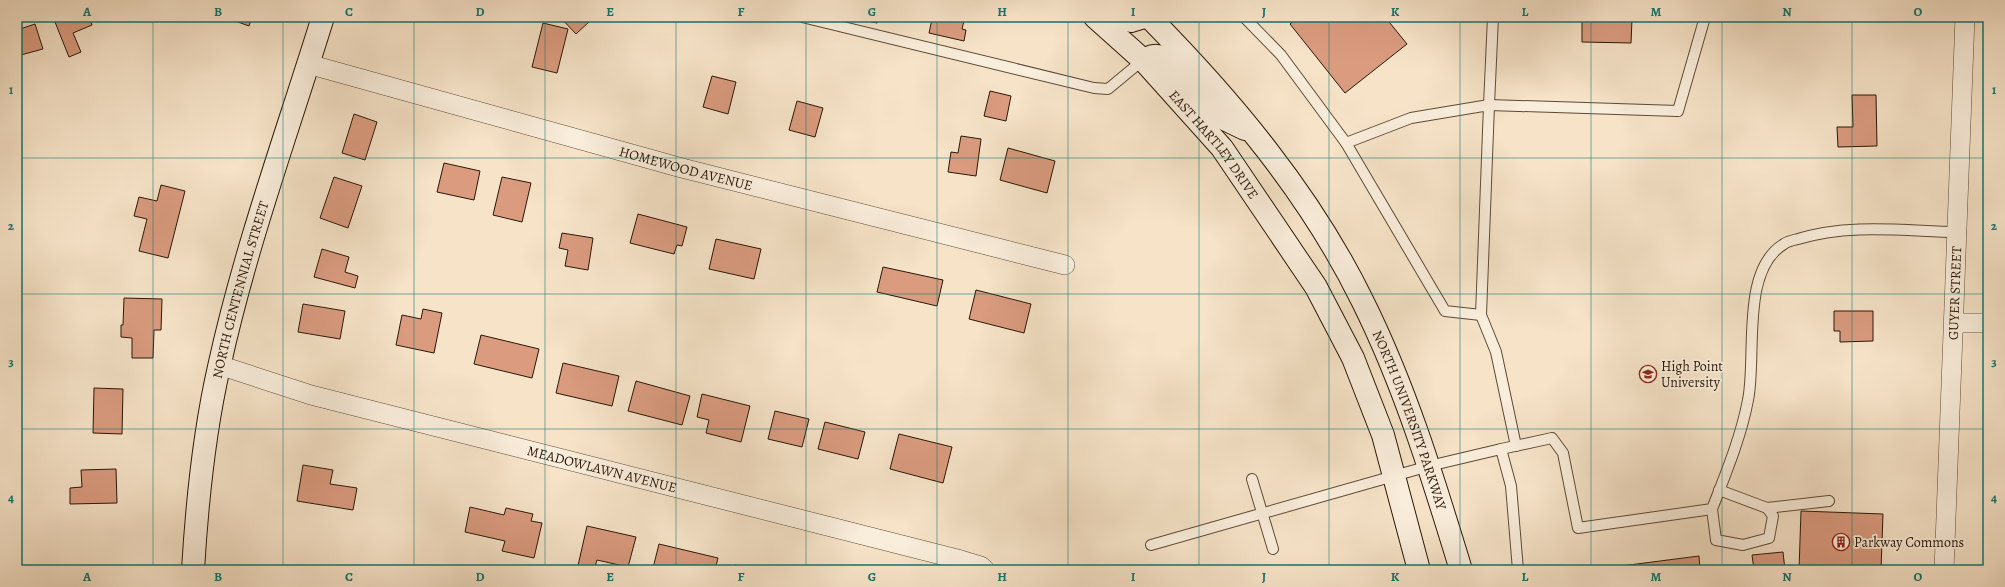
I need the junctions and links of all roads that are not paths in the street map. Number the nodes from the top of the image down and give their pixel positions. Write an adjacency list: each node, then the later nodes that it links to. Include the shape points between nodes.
1 (323, 17): 13 (main road, NORTH CENTENNIAL STREET)
2 (802, 17): 11 (lane)
3 (1095, 17): 12 (main road, EAST HARTLEY DRIVE)
4 (1120, 17): 5 (main road, via 1131,20)
5 (1144, 17)
6 (1149, 17): 15 (main road)
7 (1244, 17): 16 (lane, via 1281,55)
8 (1494, 17): 14 (lane)
9 (1705, 17): 14 (lane, via 1678,111)
10 (1965, 17): 17 (street, GUYER STREET)
11 (827, 20): 12 (lane, via 1094,88 1108,89)
12 (1143, 60): 15 (main road, via 1158,55 1164,58 1214,114); 19 (main road, EAST HARTLEY DRIVE, via 1222,148)
13 (308, 64): 18 (street, HOMEWOOD AVENUE, via 682,168); 23 (main road, NORTH CENTENNIAL STREET, via 250,252)
14 (1488, 105): 16 (lane, via 1411,118); 20 (lane)
15 (1253, 133): 26 (main road, NORTH UNIVERSITY PARKWAY, via 1266,147 1320,226 1349,275 1400,386)
16 (1346, 143): 20 (lane, via 1445,311)
17 (1957, 232): 21 (street, GUYER STREET); 29 (lane, via 1854,229 1816,233 1784,244 1764,263 1756,290 1748,399 1732,456)
18 (1064, 265)
19 (1316, 286): 27 (main road, NORTH UNIVERSITY PARKWAY, via 1353,358 1383,435)
20 (1481, 315): 24 (lane, via 1496,352)
21 (1954, 323): 22 (street); 41 (street, GUYER STREET)
22 (1988, 323)
23 (219, 366): 36 (main road, NORTH CENTENNIAL STREET, via 197,512); 37 (street, MEADOWLAWN AVENUE, via 311,394 961,560 981,566)
24 (1516, 446): 25 (lane); 32 (lane, via 1552,438 1563,453 1578,528)
25 (1501, 449): 26 (lane); 40 (lane, via 1511,486)
26 (1429, 466): 27 (lane); 39 (main road, NORTH UNIVERSITY PARKWAY)
27 (1394, 476): 33 (lane); 38 (main road, NORTH UNIVERSITY PARKWAY)
28 (1252, 479): 33 (lane)
29 (1719, 490): 31 (lane); 32 (lane)
30 (1829, 501): 31 (lane)
31 (1767, 508): 32 (lane, via 1773,516 1769,538 1743,545 1716,540)
32 (1712, 509)
33 (1263, 514): 34 (lane); 35 (lane)
34 (1151, 545)
35 (1273, 549)
36 (193, 570)
37 (985, 570)
38 (1419, 570)
39 (1461, 570)
40 (1518, 570)
41 (1944, 570)

